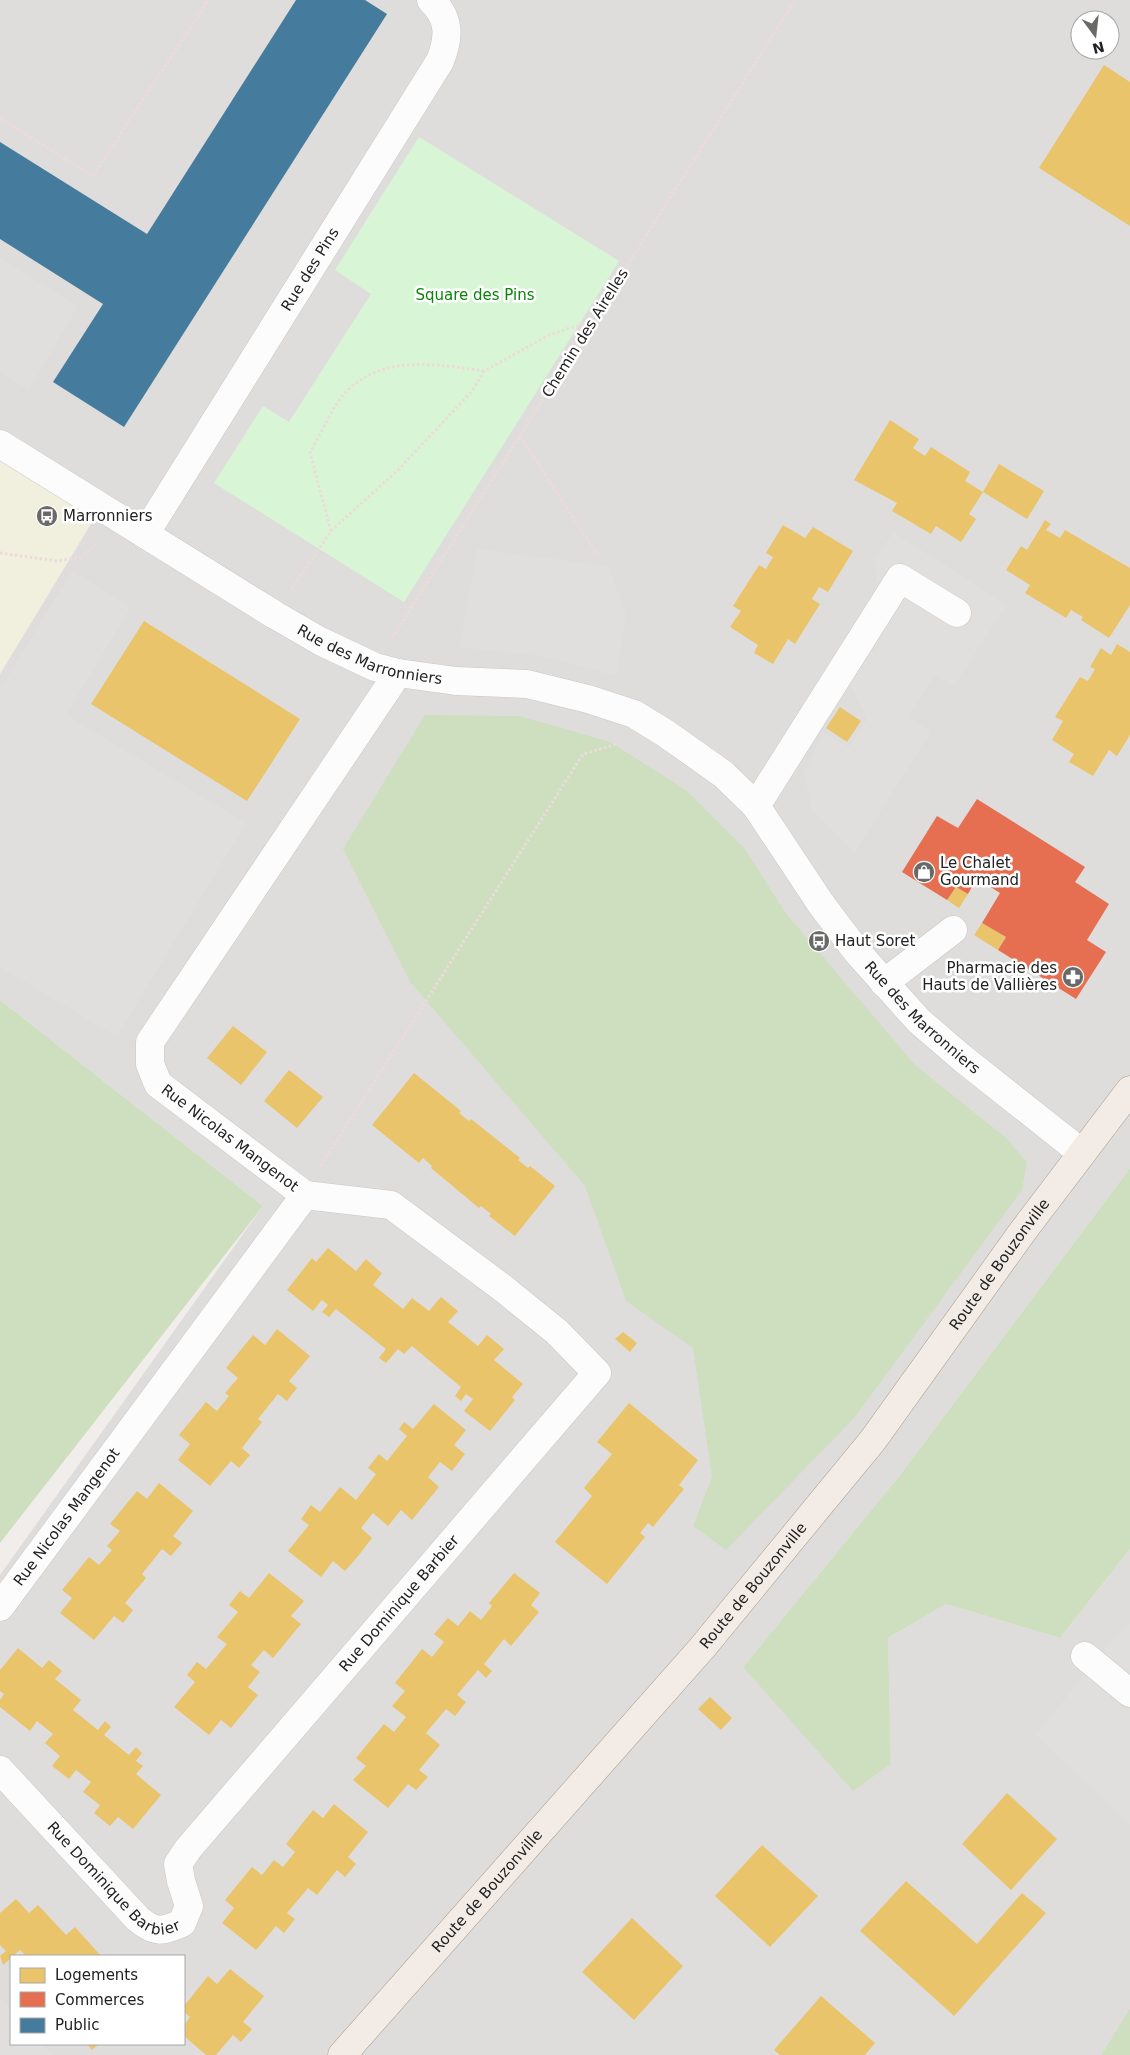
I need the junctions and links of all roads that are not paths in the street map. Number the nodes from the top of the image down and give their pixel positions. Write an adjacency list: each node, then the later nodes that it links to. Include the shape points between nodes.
1 (431, 0): 3 (street, Rue des Pins, via 438,6 448,42 440,62)
2 (0, 444): 3 (street, Rue des Marronniers)
3 (145, 534): 5 (street, Rue des Marronniers, via 320,641)
4 (957, 613): 6 (street, via 900,578)
5 (386, 670): 6 (street, Rue des Marronniers, via 456,681 527,684 634,714 723,774); 11 (street, Rue Nicolas Mangenot, via 150,1042 150,1064 158,1084)
6 (756, 806): 8 (street, Rue des Marronniers, via 821,904)
7 (953, 930): 8 (street)
8 (884, 983): 10 (street, Rue des Marronniers, via 919,1021 962,1058)
9 (1130, 1090): 10 (main road, Route de Bouzonville)
10 (1082, 1153): 16 (main road, Route de Bouzonville, via 873,1440 702,1648)
11 (306, 1195): 12 (street, Rue Nicolas Mangenot); 15 (street, Rue Dominique Barbier, via 391,1206 557,1332 598,1373 188,1849 178,1864 189,1906 182,1923 166,1930 150,1928 138,1918)
12 (0, 1607)
13 (1085, 1656): 14 (street)
14 (1130, 1693)
15 (0, 1770)
16 (342, 2055)

